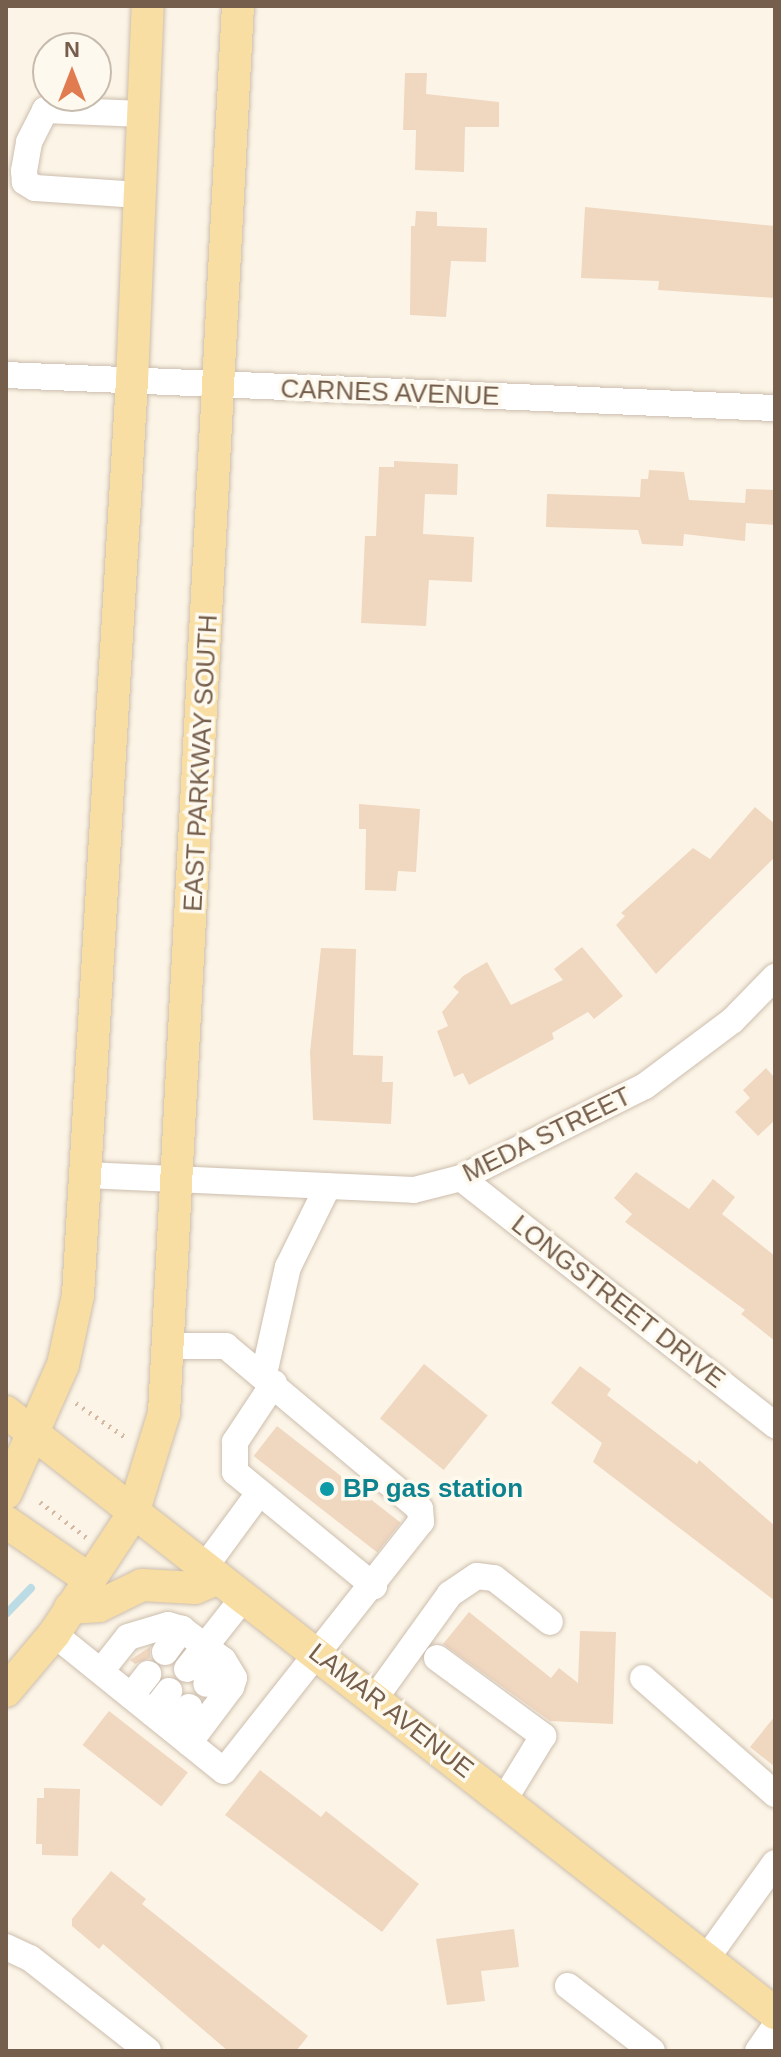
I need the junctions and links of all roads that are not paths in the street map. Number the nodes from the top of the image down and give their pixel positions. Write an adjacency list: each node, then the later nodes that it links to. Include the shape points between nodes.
1 (148, 6): 3 (main road)
2 (238, 6): 7 (main road, EAST PARKWAY SOUTH)
3 (143, 114): 4 (main road); 4 (street, via 45,110 29,142 24,171 25,182 35,188)
4 (139, 195): 6 (main road)
5 (6, 375): 6 (street, CARNES AVENUE)
6 (132, 381): 7 (street, CARNES AVENUE); 10 (main road)
7 (221, 386): 8 (street, CARNES AVENUE); 11 (main road, EAST PARKWAY SOUTH)
8 (775, 408)
9 (775, 977): 12 (street, MEDA STREET, via 732,1021 645,1086)
10 (86, 1175): 11 (street, MEDA STREET); 18 (main road, via 78,1295 63,1365)
11 (180, 1178): 13 (street, MEDA STREET); 14 (main road, EAST PARKWAY SOUTH)
12 (461, 1178): 13 (street, MEDA STREET, via 414,1190); 17 (street, LONGSTREET DRIVE)
13 (328, 1186): 15 (street, via 288,1267)
14 (169, 1346): 15 (street, via 226,1346); 21 (main road, EAST PARKWAY SOUTH, via 164,1413)
15 (269, 1379): 20 (street, via 235,1442 235,1472); 25 (street, via 420,1509 421,1522)
16 (6, 1412): 18 (main road, LAMAR AVENUE)
17 (775, 1425)
18 (35, 1436): 19 (main road); 21 (main road, LAMAR AVENUE)
19 (6, 1493)
20 (259, 1493): 23 (street); 25 (street)
21 (133, 1514): 23 (main road, LAMAR AVENUE); 24 (main road, EAST PARKWAY SOUTH)
22 (6, 1522): 24 (main road)
23 (211, 1573): 26 (main road, LAMAR AVENUE); 27 (main road, via 195,1588 142,1585)
24 (89, 1579): 27 (main road, EAST PARKWAY SOUTH)
25 (374, 1586): 32 (street)
26 (244, 1597): 31 (street); 32 (main road, LAMAR AVENUE)
27 (62, 1621): 34 (street); 38 (main road, EAST PARKWAY SOUTH)
28 (550, 1622): 40 (street, via 494,1578 477,1576 450,1594)
29 (182, 1629): 30 (street); 31 (street); 34 (street, via 168,1625 139,1630)
30 (165, 1652)
31 (215, 1653): 36 (street); 42 (street, via 234,1678 231,1687)
32 (320, 1654): 40 (main road, LAMAR AVENUE); 42 (street, via 224,1771)
33 (437, 1658): 44 (street, via 543,1736)
34 (101, 1671): 39 (street)
35 (148, 1674): 39 (street)
36 (197, 1676)
37 (643, 1678): 43 (street)
38 (6, 1691)
39 (131, 1696): 42 (street)
40 (375, 1698): 44 (main road, LAMAR AVENUE)
41 (179, 1699): 42 (street)
42 (171, 1729)
43 (775, 1794)
44 (504, 1800): 47 (main road, LAMAR AVENUE)
45 (775, 1863): 47 (street)
46 (6, 1947): 51 (street, via 30,1958)
47 (706, 1959): 49 (main road, LAMAR AVENUE)
48 (568, 1986): 52 (street)
49 (775, 2013)
50 (775, 2027): 53 (street)
51 (148, 2051)
52 (652, 2051)
53 (758, 2051)

